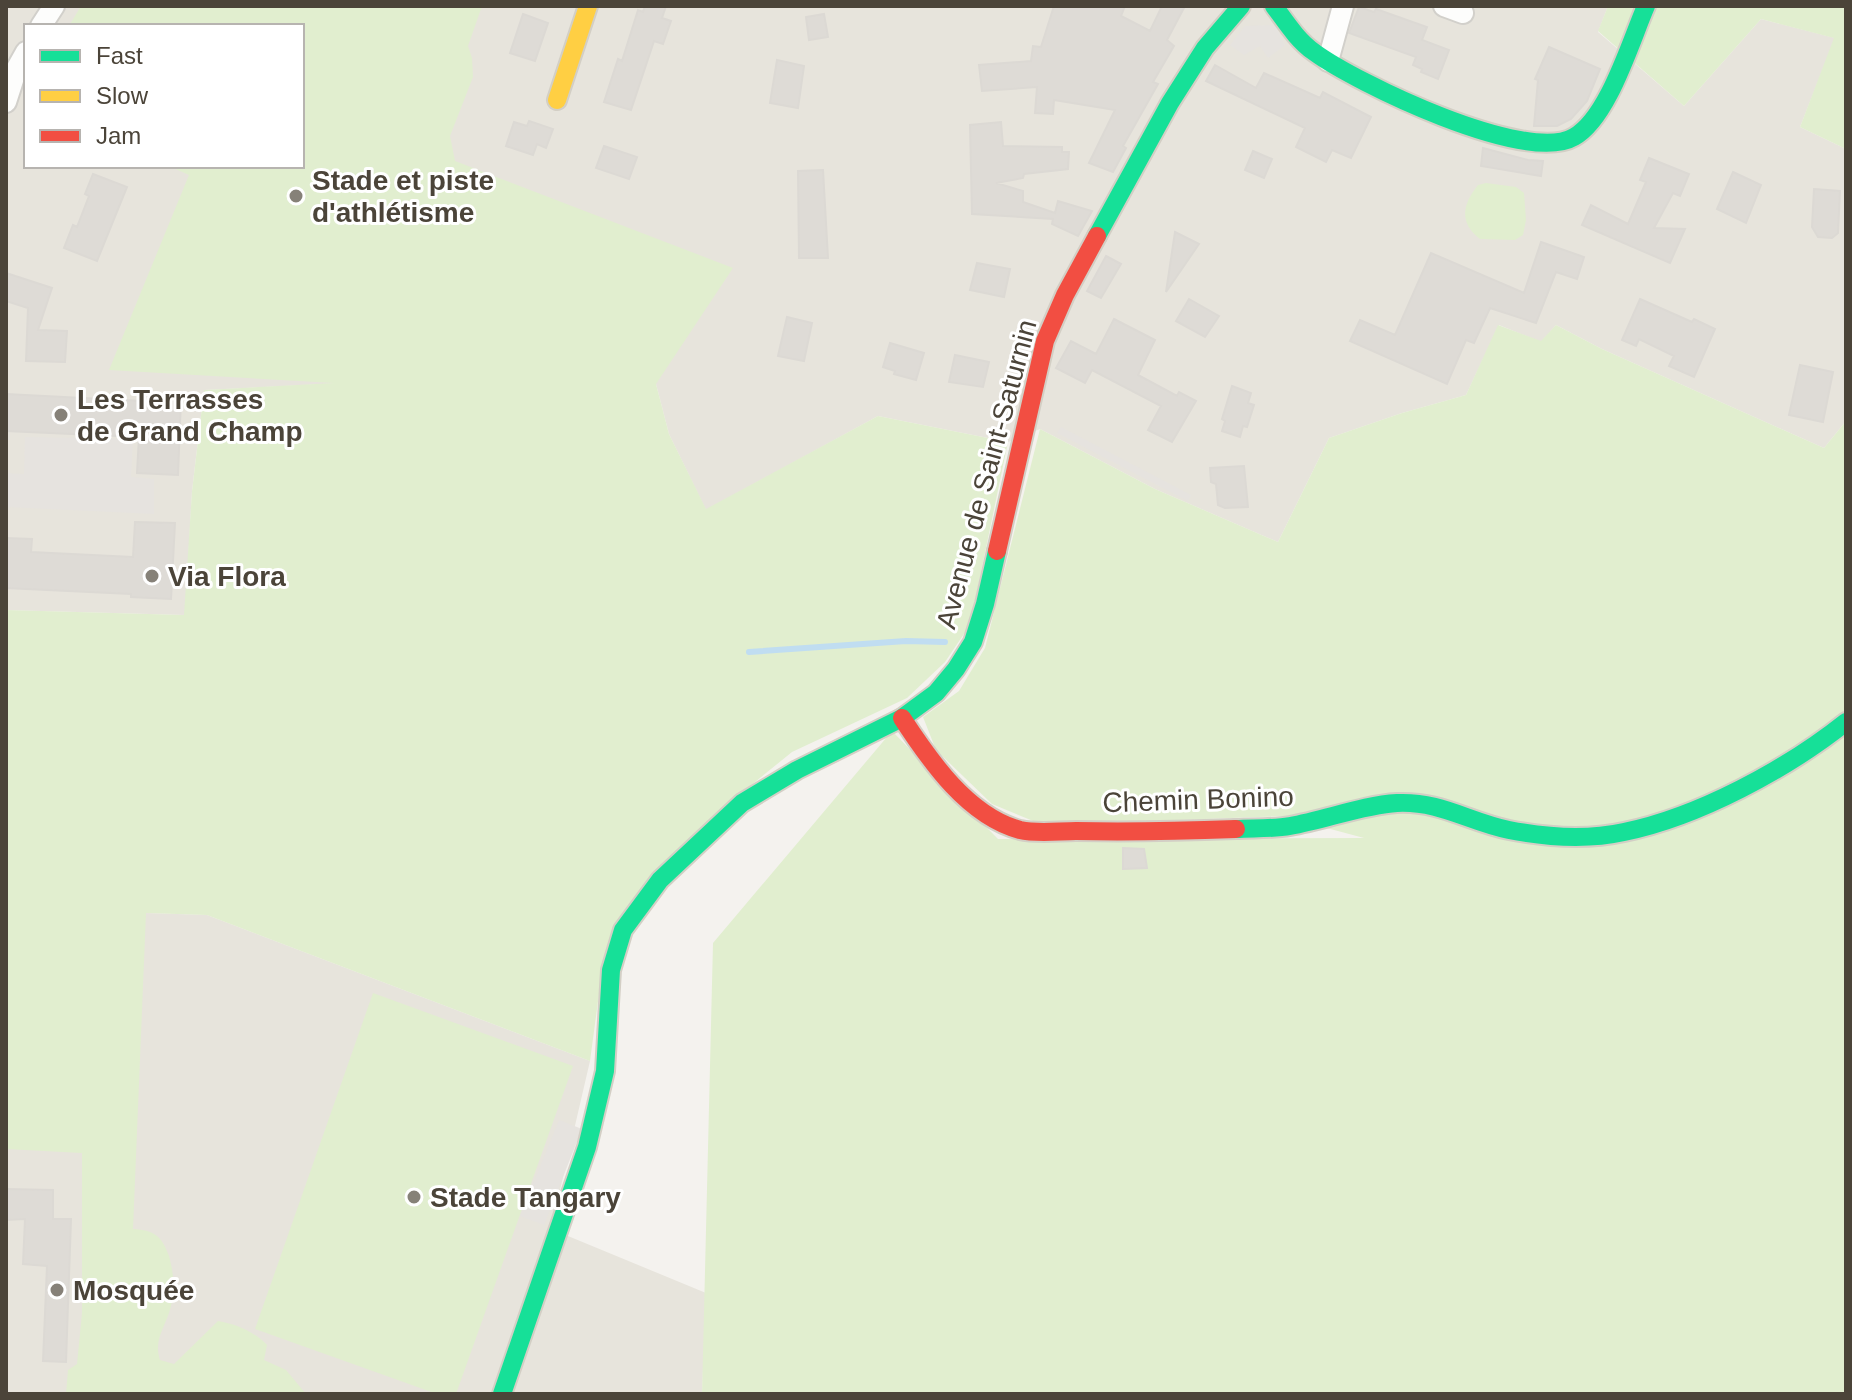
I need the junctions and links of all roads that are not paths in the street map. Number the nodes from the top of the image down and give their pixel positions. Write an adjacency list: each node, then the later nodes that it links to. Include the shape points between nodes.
1 (54, 6): 7 (street)
2 (588, 6): 10 (main road)
3 (1241, 6): 12 (main road, Avenue de Saint-Saturnin, via 1205,48 1170,103 1065,295 1045,341 973,642 936,693)
4 (1274, 6): 9 (main road)
5 (1343, 6): 9 (street)
6 (1646, 6): 9 (main road, via 1592,125 1555,144 1532,144 1452,121)
7 (42, 24)
8 (24, 56): 11 (street)
9 (1328, 61)
10 (557, 100)
11 (6, 102)
12 (902, 718): 13 (main road, Chemin Bonino, via 950,783 982,811 1021,830 1287,827 1396,803 1436,805 1507,830 1564,837 1622,833 1675,818 1760,778); 14 (main road, Avenue de Saint-Saturnin, via 742,803 660,880 623,930 611,970 605,1071 587,1147)
13 (1846, 722)
14 (502, 1394)

